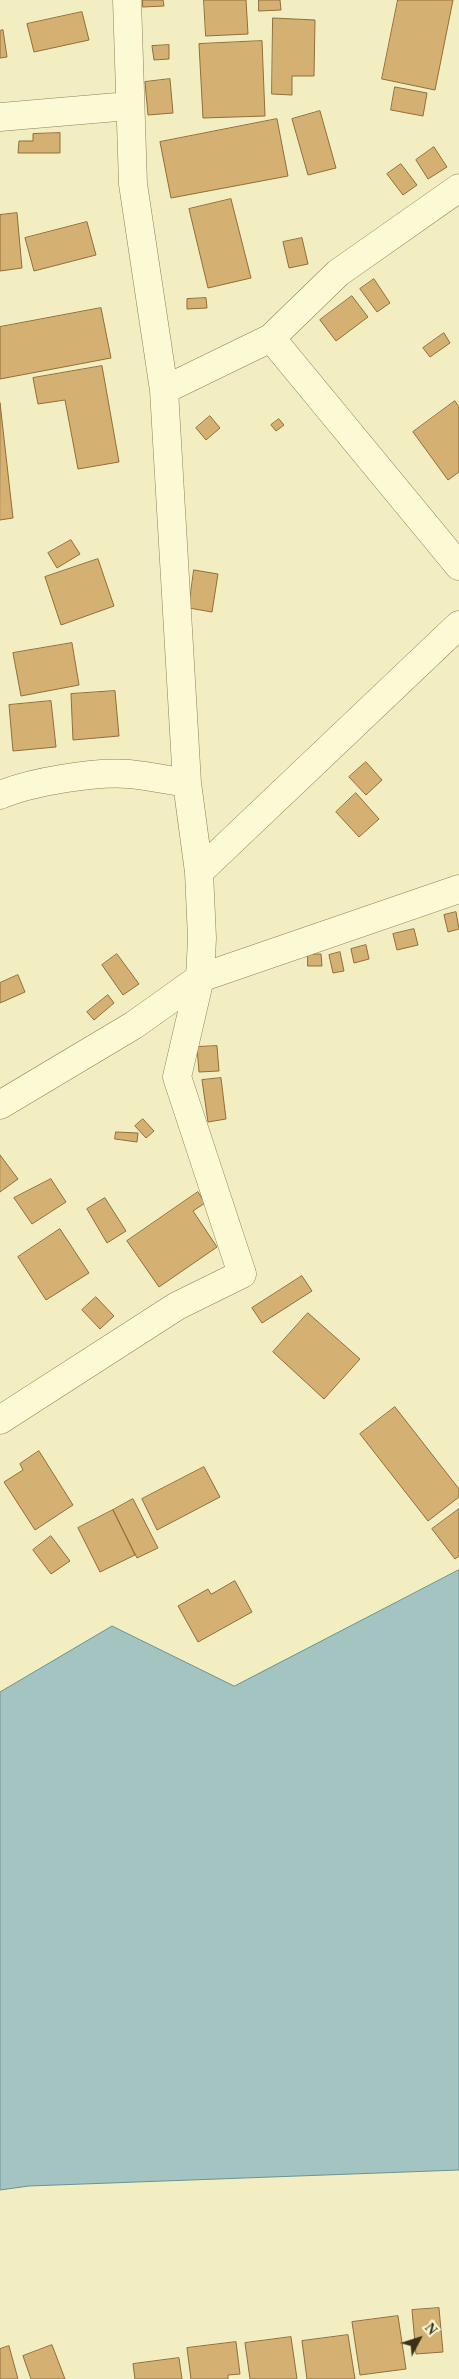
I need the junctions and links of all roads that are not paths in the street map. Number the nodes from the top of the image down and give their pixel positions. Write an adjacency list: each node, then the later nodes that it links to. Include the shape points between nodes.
1 (127, 0): 2 (street)
2 (129, 106): 3 (street); 6 (street, via 133,184)
3 (0, 117)
4 (459, 188): 5 (street, via 338,273)
5 (271, 338): 6 (street); 7 (street)
6 (164, 390): 9 (street)
7 (459, 566)
8 (459, 625): 11 (street)
9 (187, 783): 10 (street, via 118,775 74,778 20,787); 11 (street)
10 (0, 796)
11 (199, 872): 13 (street)
12 (459, 889): 13 (street)
13 (200, 978): 14 (street, via 134,1025); 15 (street, via 177,1077 242,1274 177,1306)
14 (0, 1105)
15 (0, 1420)

